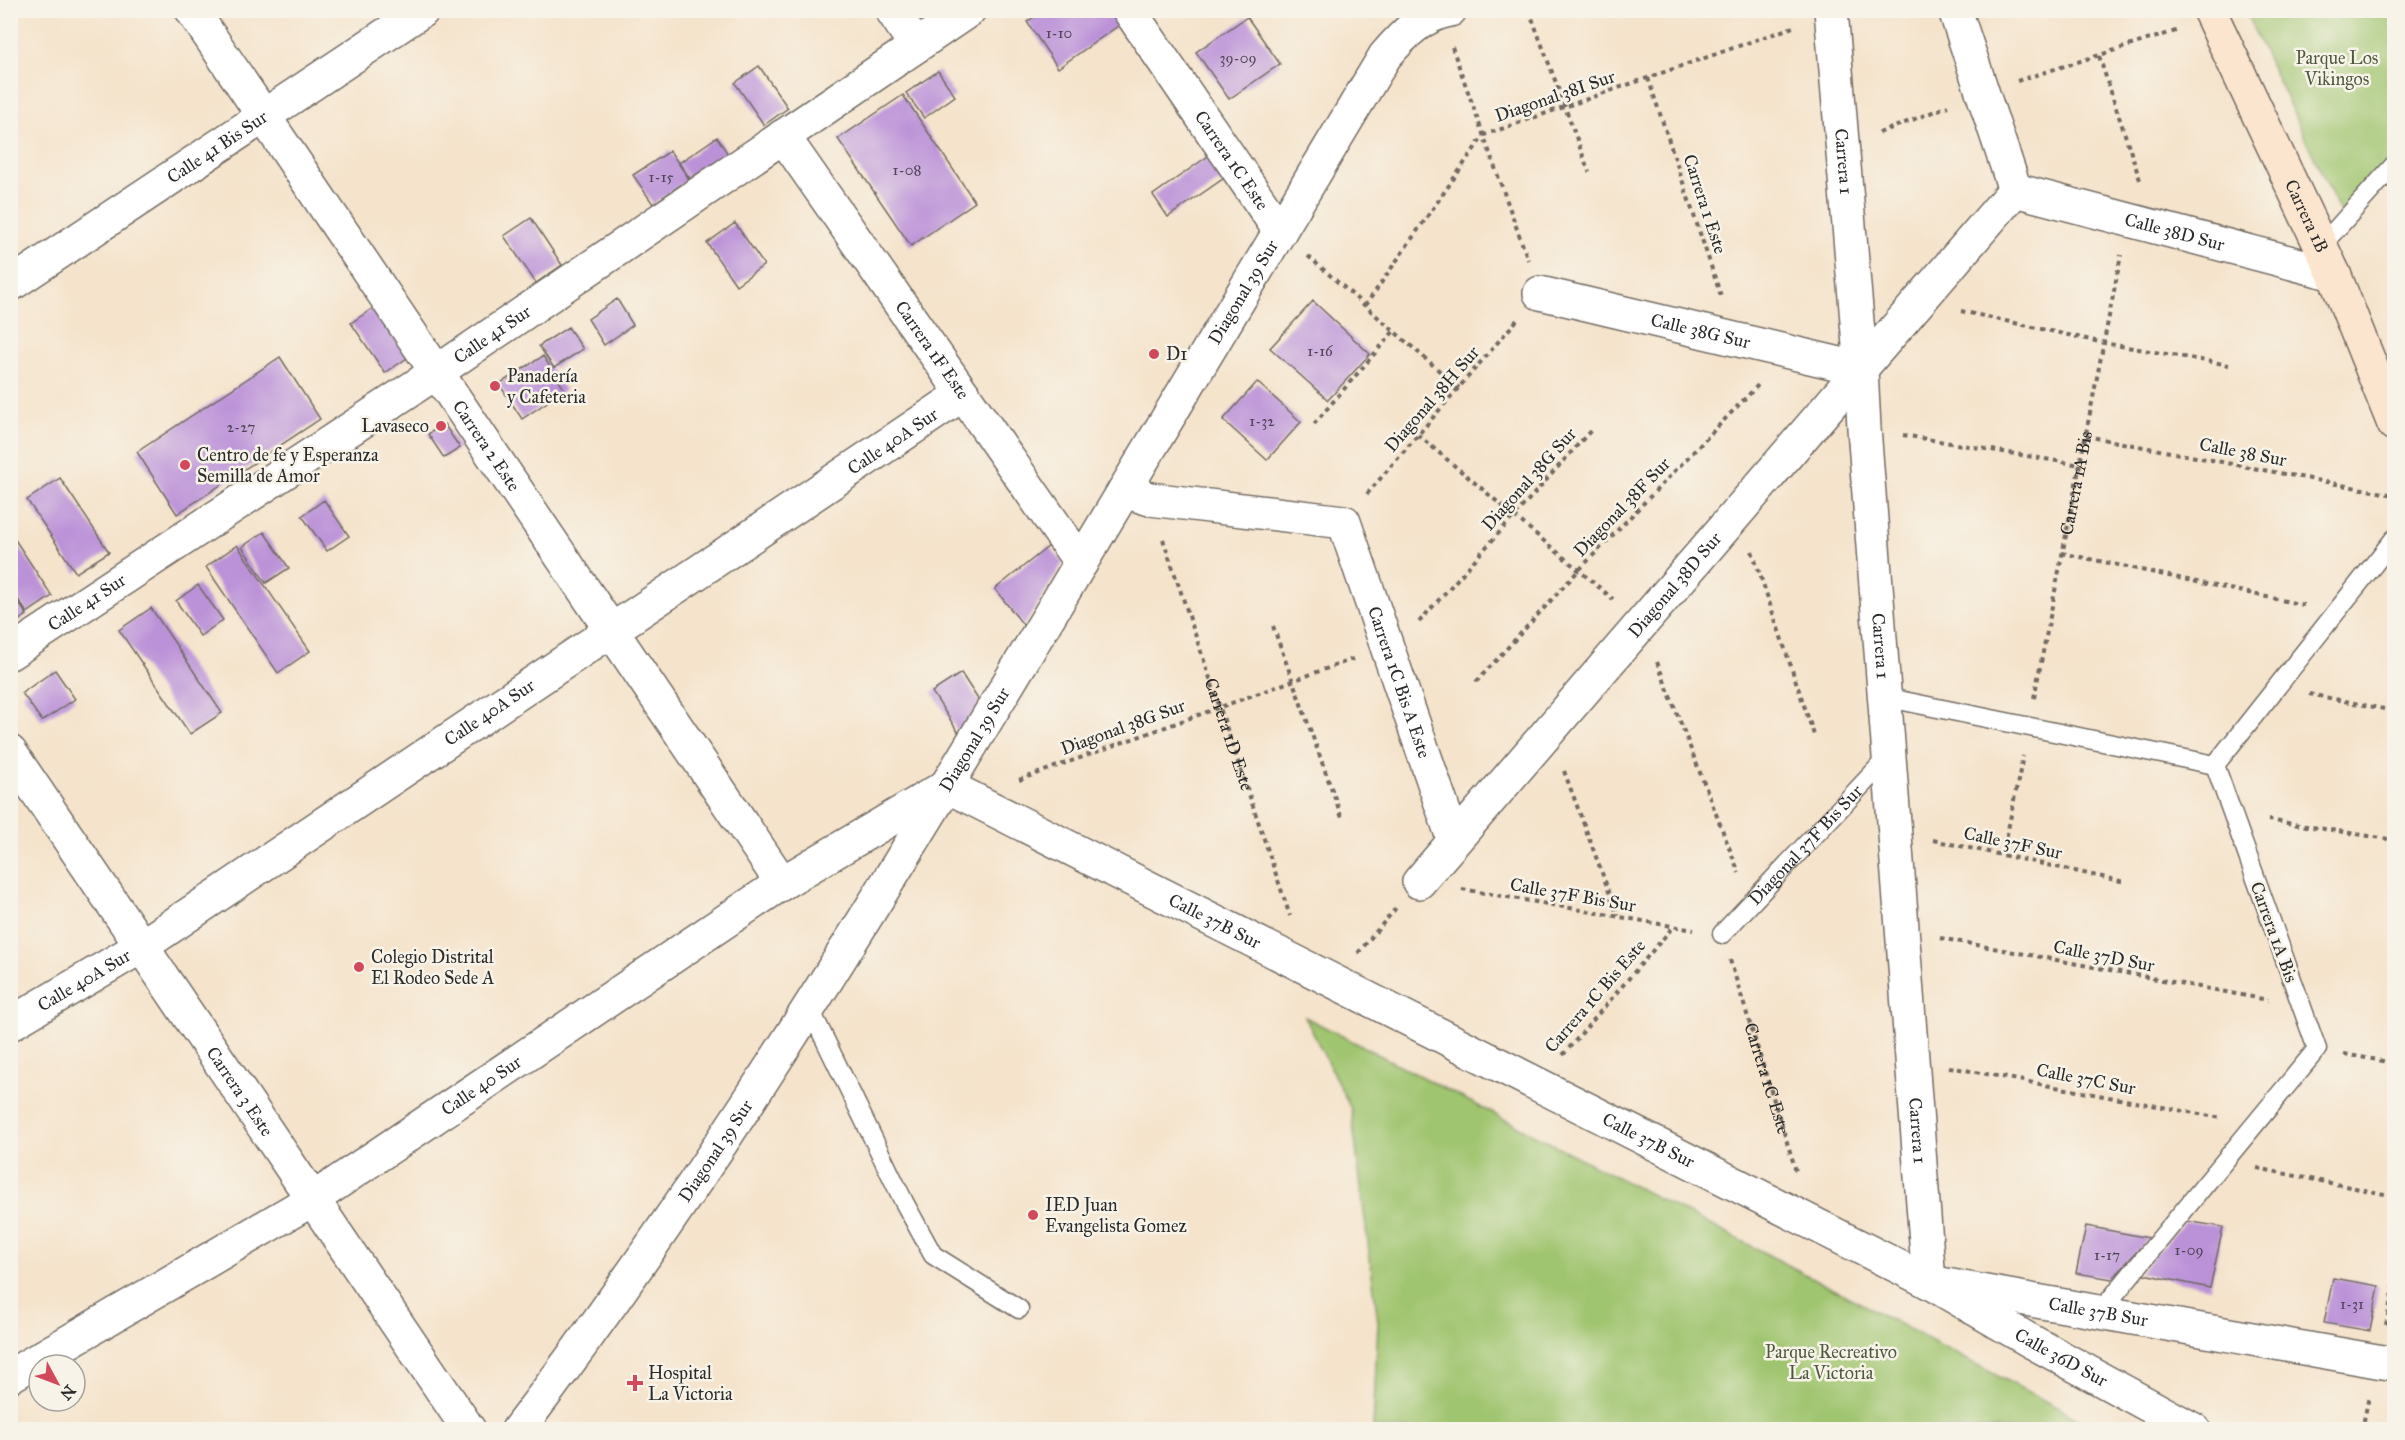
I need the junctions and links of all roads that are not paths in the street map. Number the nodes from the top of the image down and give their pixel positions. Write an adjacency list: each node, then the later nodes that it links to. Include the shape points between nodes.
1 (192, 10): 11 (street, Carrera 2 Este)
2 (423, 10): 11 (street, Calle 41 Bis Sur)
3 (892, 10): 10 (street)
4 (969, 10): 10 (street, Calle 41 Sur)
5 (1129, 10): 15 (street, Carrera 1C Este)
6 (1955, 10): 14 (street)
7 (2209, 10): 16 (main road, Carrera 1B)
8 (1445, 11): 15 (street, Diagonal 39 Sur, via 1404,33 1385,56)
9 (1831, 12): 19 (street, Carrera 1)
10 (916, 46): 12 (street, Calle 41 Sur)
11 (265, 117): 17 (street, Calle 41 Bis Sur); 20 (street, Carrera 2 Este)
12 (783, 136): 20 (street, Calle 41 Sur); 21 (street, Carrera 1F Este)
13 (2394, 165): 16 (lane)
14 (2016, 190): 16 (street, Calle 38D Sur, via 2142,223); 19 (street, Diagonal 38D Sur)
15 (1280, 231): 23 (street, Diagonal 39 Sur)
16 (2328, 260): 22 (main road, Carrera 1B)
17 (10, 285)
18 (1540, 294): 19 (street, Calle 38G Sur)
19 (1861, 369): 28 (street, Carrera 1); 33 (street, Diagonal 38D Sur)
20 (437, 372): 26 (street, Carrera 2 Este); 27 (street, Calle 41 Sur)
21 (963, 394): 25 (street, Carrera 1F Este); 26 (street, Calle 40A Sur)
22 (2394, 424)
23 (1137, 495): 25 (street, Diagonal 39 Sur); 33 (street, Carrera 1C Bis A Este, via 1344,522)
24 (2394, 538): 31 (lane)
25 (1080, 563): 32 (street, Diagonal 39 Sur)
26 (612, 631): 35 (street, Carrera 2 Este); 37 (street, Calle 40A Sur)
27 (10, 653)
28 (1884, 697): 30 (street, Carrera 1); 31 (lane)
29 (10, 752): 37 (street, Carrera 3 Este)
30 (1889, 756): 36 (lane, Diagonal 37F Bis Sur); 41 (street, Carrera 1)
31 (2215, 765): 43 (lane, Carrera 1A Bis, via 2317,1049)
32 (958, 792): 35 (street, Calle 40 Sur); 38 (street, Diagonal 39 Sur); 41 (street, Calle 37B Sur)
33 (1454, 841): 34 (street, Diagonal 38D Sur)
34 (1419, 882)
35 (782, 883): 40 (street, Calle 40 Sur)
36 (1722, 934)
37 (142, 946): 39 (street, Calle 40A Sur); 40 (street, Carrera 3 Este)
38 (809, 1007): 42 (lane, via 933,1254); 47 (street, Diagonal 39 Sur, via 659,1236)
39 (10, 1024)
40 (313, 1199): 45 (street, Calle 40 Sur); 46 (street, Carrera 3 Este)
41 (1929, 1282): 43 (street, Calle 37B Sur); 48 (street, Calle 36D Sur)
42 (1019, 1309)
43 (2100, 1312): 44 (street, Calle 37B Sur)
44 (2394, 1364)
45 (10, 1376)
46 (469, 1430)
47 (518, 1430)
48 (2194, 1430)

